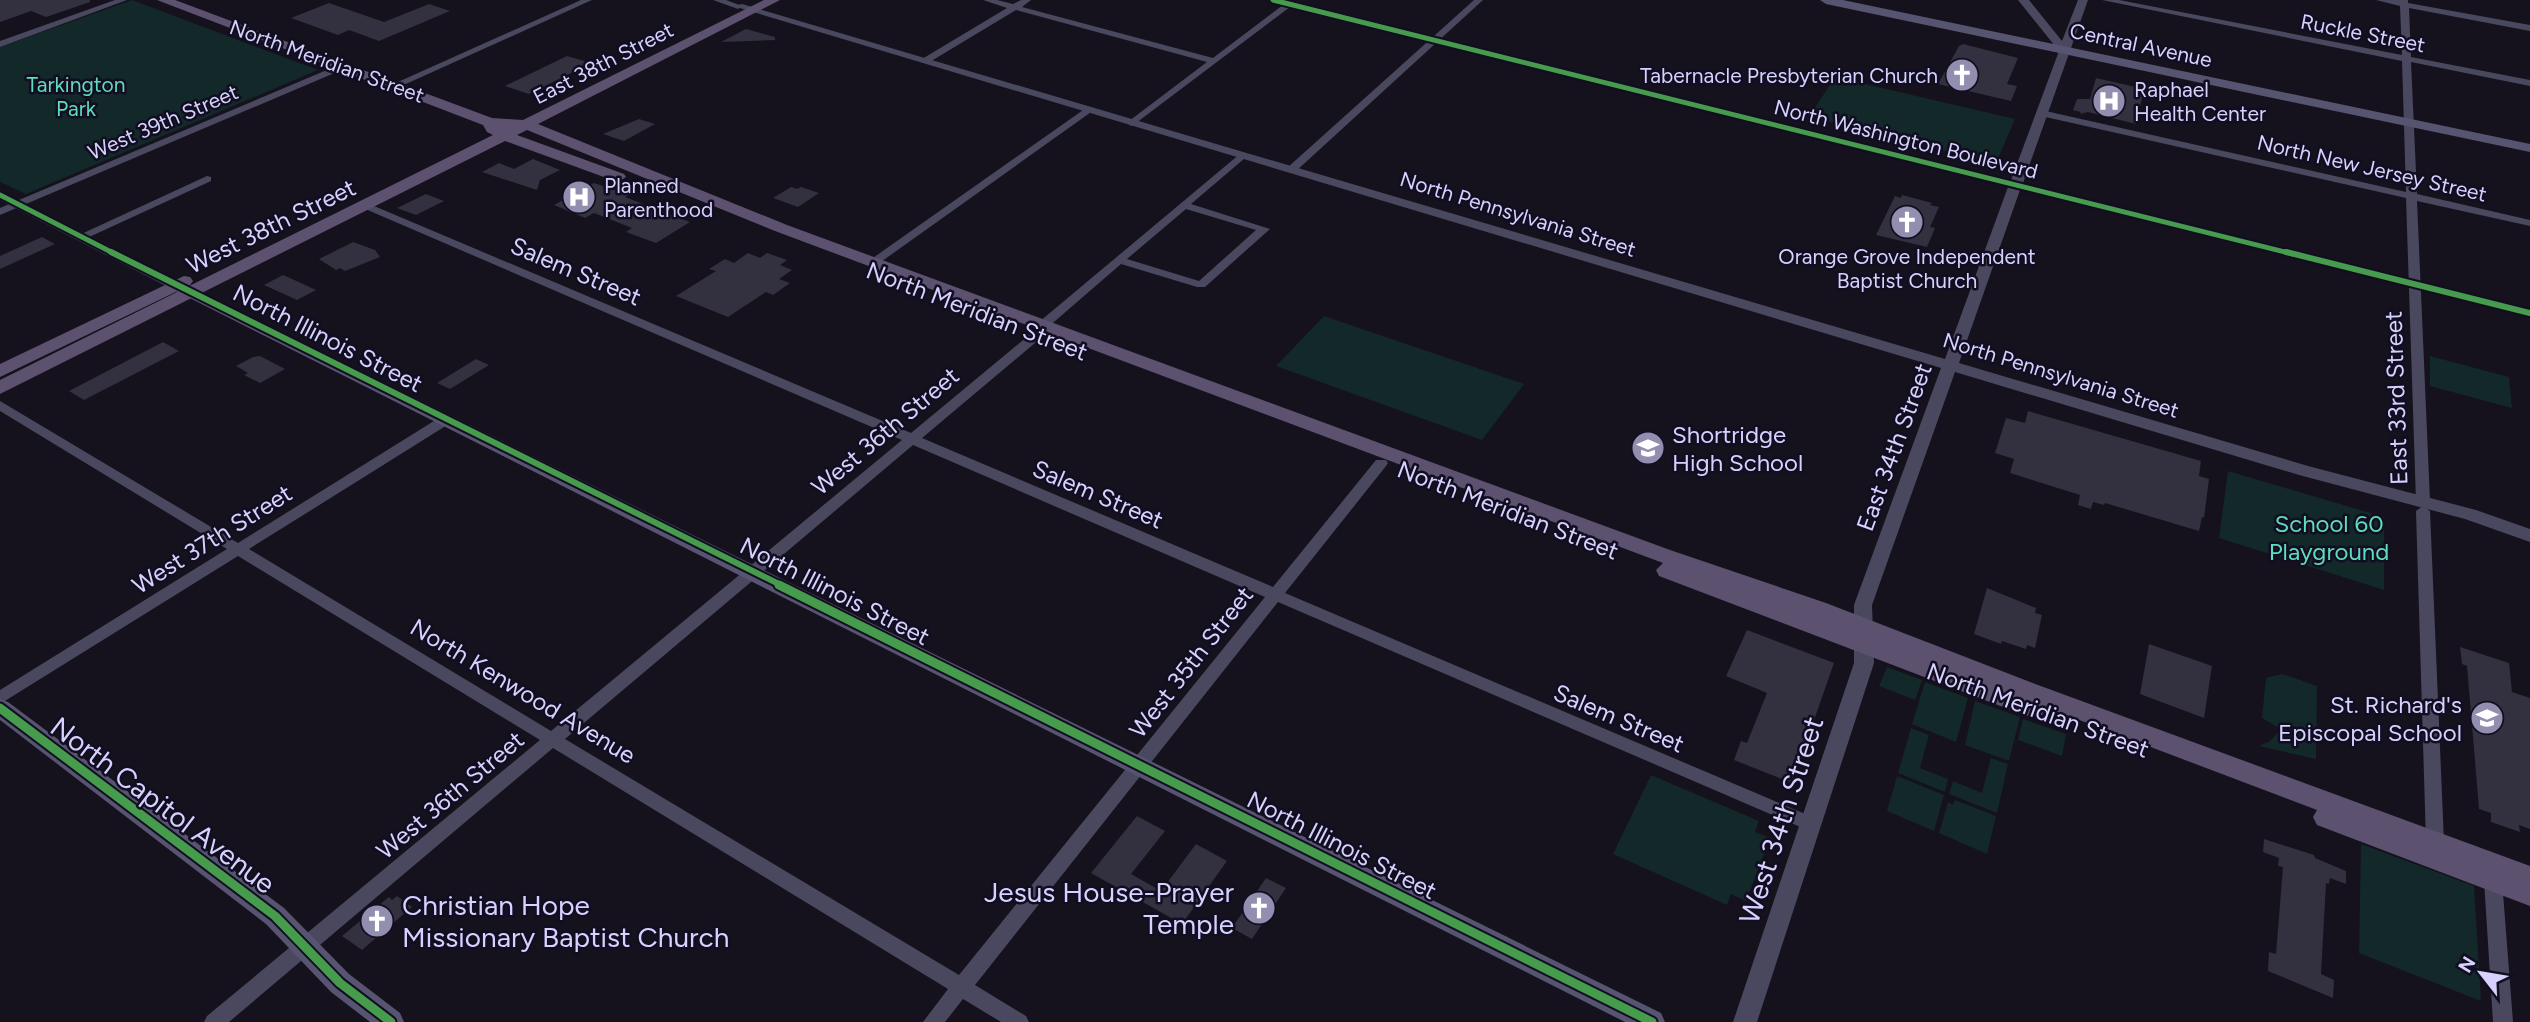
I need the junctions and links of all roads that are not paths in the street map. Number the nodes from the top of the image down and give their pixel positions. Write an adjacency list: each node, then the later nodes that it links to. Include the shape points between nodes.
1 (123, 0): 21 (street)
2 (163, 0): 26 (main road, North Meridian Street)
3 (588, 0): 28 (street)
4 (717, 0): 17 (street, North Pennsylvania Street)
5 (774, 0): 17 (main road, East 38th Street)
6 (987, 0): 18 (street)
7 (1027, 0): 18 (street)
8 (1273, 0): 16 (street, North Washington Boulevard)
9 (1479, 0): 20 (street)
10 (1826, 0): 22 (main road, Central Avenue)
11 (2023, 0): 22 (street)
12 (2083, 0): 22 (street, East 34th Street)
13 (2106, 0): 23 (street, Ruckle Street)
14 (2380, 0): 15 (street)
15 (2404, 2): 19 (street); 23 (street, East 33rd Street)
16 (1290, 4): 20 (street, North Washington Boulevard); 25 (street)
17 (747, 6): 24 (street, North Pennsylvania Street); 33 (main road, East 38th Street); 34 (main road, East 38th Street)
18 (1014, 7): 24 (street); 25 (street)
19 (2530, 28)
20 (1435, 40): 37 (street); 39 (street, North Washington Boulevard)
21 (0, 44)
22 (2064, 50): 30 (street, East 34th Street); 31 (main road, Central Avenue)
23 (2406, 59): 27 (street, Ruckle Street); 31 (street, East 33rd Street)
24 (925, 61): 29 (street, North Pennsylvania Street)
25 (1215, 61): 32 (street)
26 (341, 67): 28 (main road, North Meridian Street); 42 (street, West 39th Street)
27 (2530, 83)
28 (394, 86): 34 (main road, North Meridian Street)
29 (1089, 110): 32 (street, North Pennsylvania Street); 49 (street)
30 (2041, 113): 39 (street, East 34th Street); 41 (street, North New Jersey Street)
31 (2409, 122): 35 (main road, Central Avenue); 41 (street, East 33rd Street)
32 (1132, 123): 36 (street, North Pennsylvania Street)
33 (526, 125): 34 (main road, West 38th Street); 49 (main road, North Meridian Street)
34 (499, 127): 44 (main road, West 38th Street); 51 (main road, West 38th Street); 53 (main road, North Meridian Street)
35 (2530, 148)
36 (1241, 156): 37 (street, North Pennsylvania Street); 43 (street, West 36th Street)
37 (1291, 170): 54 (street, North Pennsylvania Street)
38 (207, 179): 47 (street)
39 (2015, 184): 50 (street, North Washington Boulevard); 54 (street, East 34th Street)
40 (0, 195): 42 (street, North Illinois Street)
41 (2412, 196): 46 (street, North New Jersey Street); 50 (street, East 33rd Street)
42 (19, 204): 45 (street, West 39th Street); 47 (street, North Illinois Street)
43 (1184, 205): 48 (street, West 36th Street); 48 (street, via 1264,229 1201,285)
44 (367, 206): 51 (main road, West 38th Street); 59 (street, Salem Street)
45 (0, 212)
46 (2530, 223)
47 (83, 236): 51 (street, North Illinois Street)
48 (1118, 260): 53 (street, West 36th Street)
49 (874, 262): 53 (main road, North Meridian Street)
50 (2415, 284): 52 (street, North Washington Boulevard); 61 (street, East 33rd Street)
51 (184, 289): 55 (main road, West 38th Street); 56 (main road, West 38th Street); 58 (main road, North Illinois Street)
52 (2530, 313)
53 (1041, 330): 59 (street, West 36th Street); 60 (main road, North Meridian Street); 66 (main road, North Meridian Street)
54 (1949, 365): 61 (street, North Pennsylvania Street); 66 (street, East 34th Street, via 1863,605)
55 (0, 371)
56 (0, 388)
57 (0, 405): 63 (street, North Kenwood Avenue)
58 (447, 419): 63 (street, West 37th Street); 64 (main road, North Illinois Street)
59 (912, 440): 64 (street, West 36th Street); 65 (street, Salem Street)
60 (1381, 463): 65 (street, West 35th Street); 66 (main road, North Meridian Street)
61 (2423, 506): 62 (street, North Pennsylvania Street, via 2472,525); 72 (street, East 33rd Street)
62 (2530, 536)
63 (240, 548): 67 (street, West 37th Street); 69 (street, North Kenwood Avenue)
64 (754, 572): 69 (street, West 36th Street); 70 (main road, North Illinois Street)
65 (1276, 595): 70 (street, West 35th Street); 71 (street, Salem Street)
66 (1864, 636): 71 (street, West 34th Street, via 1864,663); 72 (main road, North Meridian Street); 74 (main road, North Meridian Street)
67 (0, 698)
68 (0, 708): 76 (main road, North Capitol Avenue, via 275,916)
69 (555, 739): 76 (street, West 36th Street); 77 (street, North Kenwood Avenue)
70 (1140, 765): 77 (street, West 35th Street); 82 (main road, North Illinois Street)
71 (1811, 824): 83 (street, West 34th Street)
72 (2435, 842): 73 (main road, North Meridian Street)
73 (2530, 878)
74 (2493, 880): 75 (main road, North Meridian Street); 84 (street)
75 (2530, 894)
76 (304, 947): 78 (street, West 36th Street); 79 (main road, North Capitol Avenue, via 340,983)
77 (961, 987): 80 (street, West 35th Street); 81 (street, North Kenwood Avenue)
78 (214, 1022)
79 (391, 1022)
80 (933, 1022)
81 (1019, 1022)
82 (1652, 1022)
83 (1745, 1022)
84 (2503, 1022)

